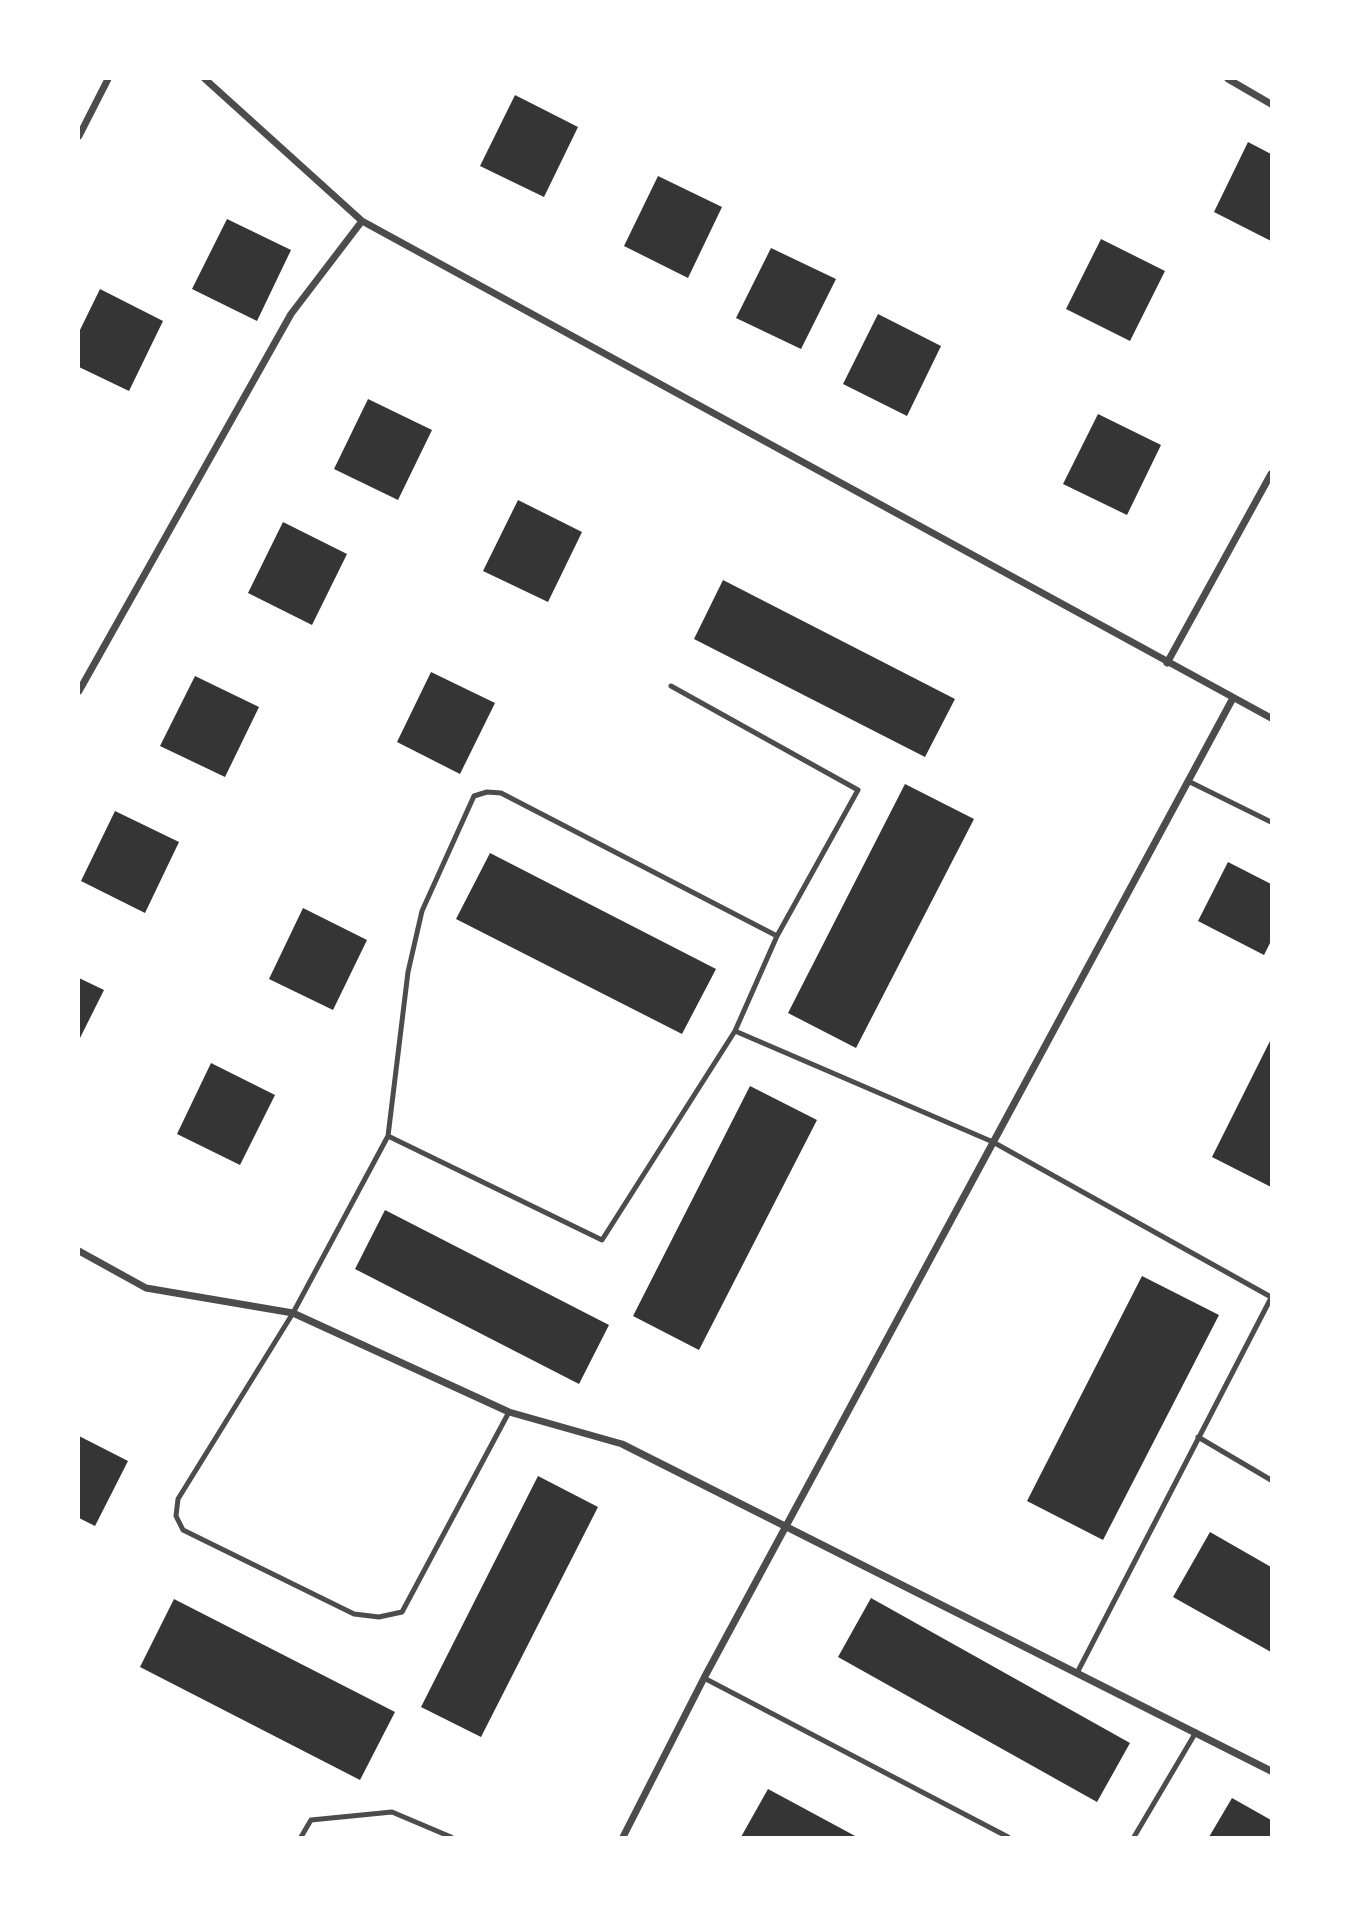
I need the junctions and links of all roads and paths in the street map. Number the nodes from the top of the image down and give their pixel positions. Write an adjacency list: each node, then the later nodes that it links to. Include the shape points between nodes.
1 (108, 79): 5 (street)
2 (205, 79): 6 (street)
3 (1228, 79): 4 (street)
4 (1271, 104)
5 (79, 136)
6 (362, 221): 8 (street); 10 (street, via 291,314)
7 (1271, 474): 8 (street)
8 (1167, 663): 11 (street)
9 (671, 686): 15 (lane, via 858,790)
10 (79, 691)
11 (1233, 698): 12 (street); 13 (street)
12 (1271, 718)
13 (1188, 781): 14 (lane); 18 (street)
14 (1271, 822)
15 (777, 936): 16 (lane); 17 (lane, via 501,793 474,796 422,911 408,972)
16 (735, 1031): 17 (lane, via 602,1240); 18 (lane)
17 (388, 1136): 21 (lane)
18 (993, 1142): 20 (lane); 25 (street)
19 (79, 1251): 21 (street, via 146,1288)
20 (1271, 1297): 23 (lane)
21 (293, 1313): 22 (street); 22 (lane, via 178,1499 176,1516 183,1530 354,1614 379,1617 402,1612)
22 (509, 1412): 25 (street, via 622,1444)
23 (1198, 1437): 24 (lane); 26 (lane)
24 (1271, 1480)
25 (786, 1526): 26 (street); 27 (street)
26 (1077, 1673): 28 (street)
27 (704, 1678): 32 (street); 33 (lane)
28 (1196, 1732): 29 (street); 34 (lane)
29 (1271, 1771)
30 (301, 1837): 31 (lane, via 312,1820 392,1812)
31 (451, 1837)
32 (623, 1837)
33 (1009, 1837)
34 (1134, 1837)

